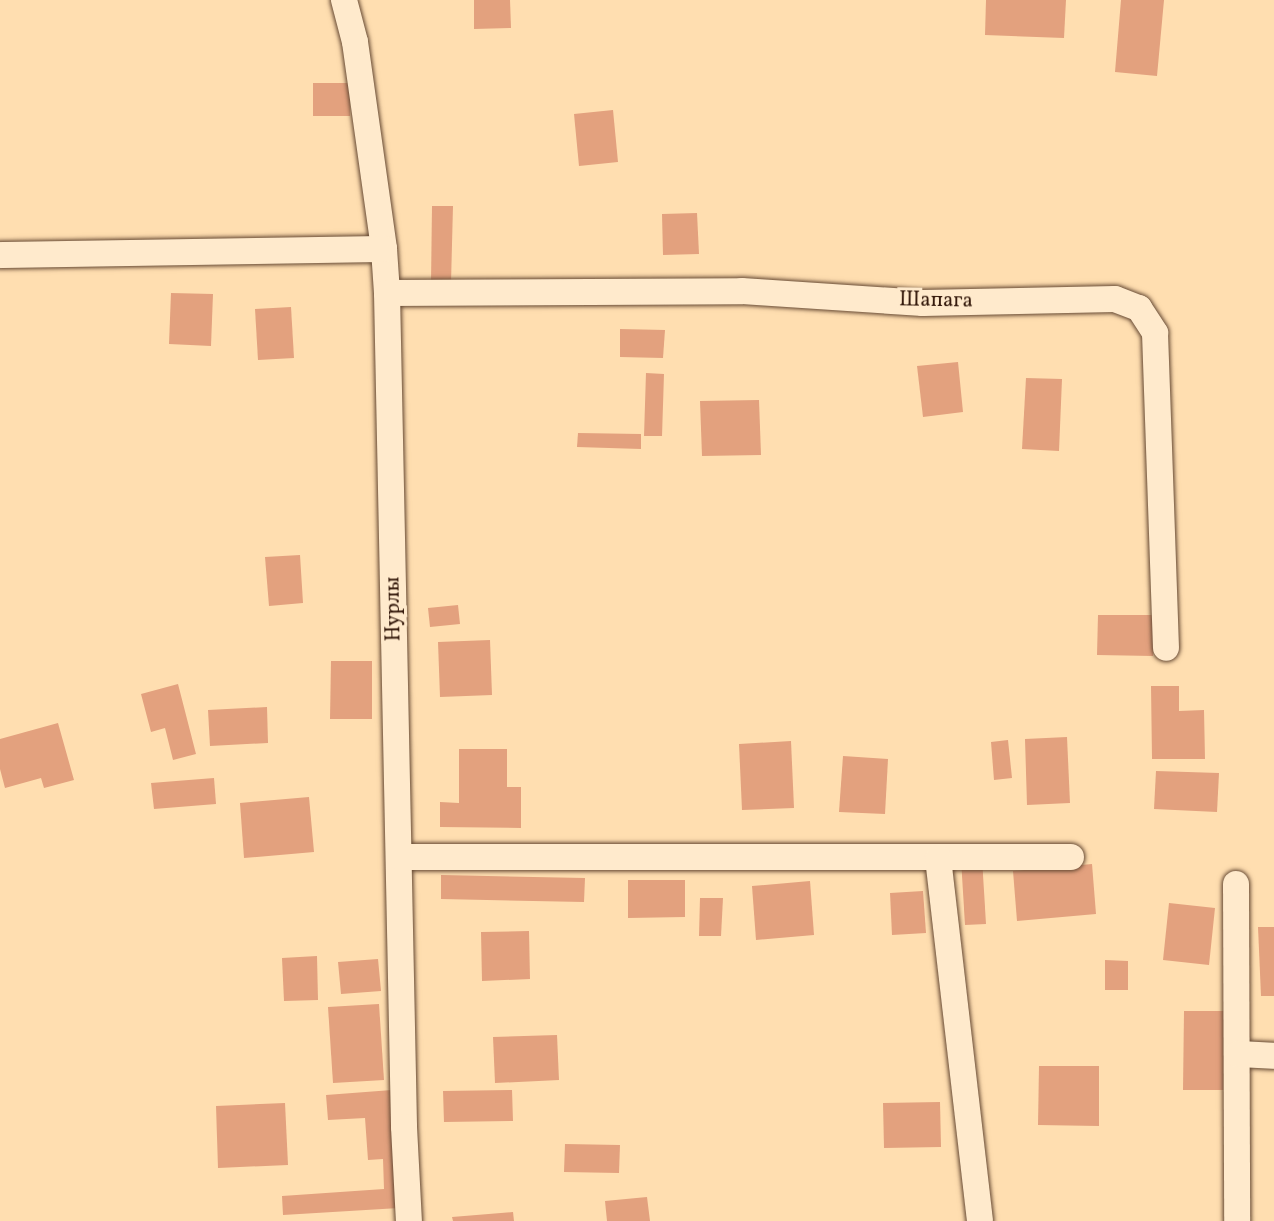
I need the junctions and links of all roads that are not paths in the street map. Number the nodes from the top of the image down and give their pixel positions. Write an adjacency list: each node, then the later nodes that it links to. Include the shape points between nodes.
1 (344, 0): 2 (street, Нурлы, via 355,42)
2 (384, 249): 3 (street); 4 (street, Нурлы)
3 (0, 256)
4 (387, 293): 5 (street, Шапага, via 742,291 923,303 1115,299 1139,308 1155,332); 7 (street, Нурлы)
5 (1166, 648)
6 (1071, 857): 8 (street)
7 (400, 858): 8 (street); 12 (street, Нурлы)
8 (938, 858): 13 (street)
9 (1236, 884): 10 (street)
10 (1238, 1054): 11 (street); 14 (street)
11 (1274, 1056)
12 (409, 1221)
13 (980, 1221)
14 (1237, 1221)

